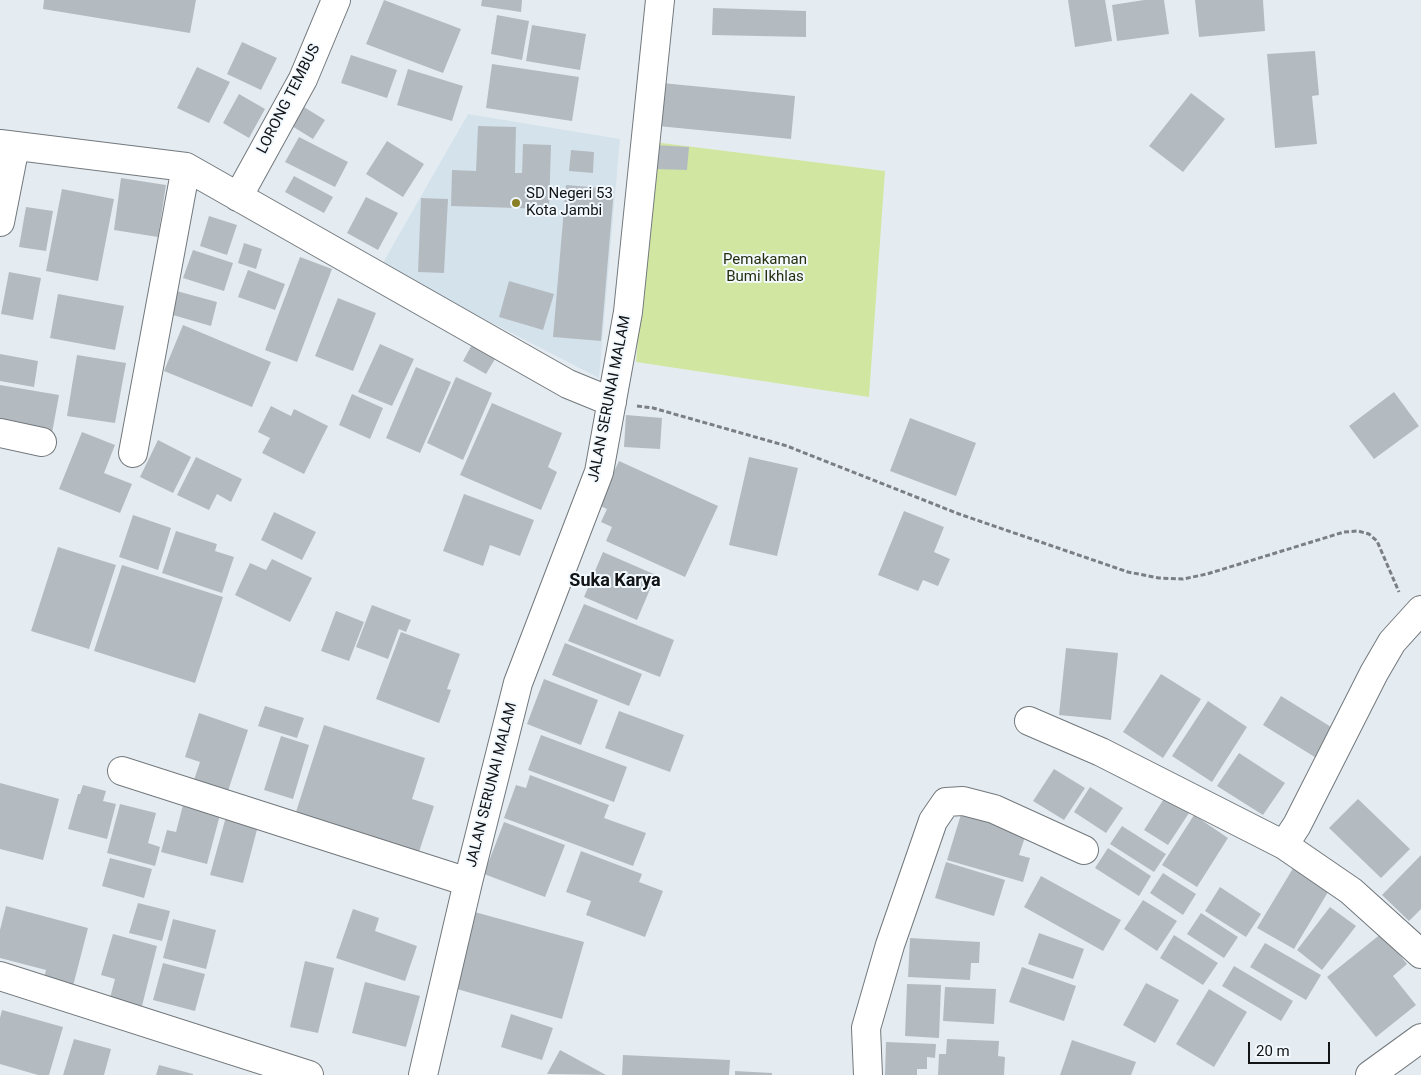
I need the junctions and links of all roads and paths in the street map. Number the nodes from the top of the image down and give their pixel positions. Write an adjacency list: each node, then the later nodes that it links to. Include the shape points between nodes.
1 (336, 0): 5 (street, LORONG TEMBUS, via 302,79)
2 (660, 0): 7 (street, JALAN SERUNAI MALAM, via 628,312)
3 (8, 145): 4 (street); 6 (street)
4 (186, 167): 5 (street); 10 (street)
5 (238, 197): 7 (street, via 568,384)
6 (0, 222)
7 (612, 402): 11 (path, via 653,408 787,446 959,514 1128,572 1159,578 1182,579 1206,574 1344,532 1358,531 1377,541); 16 (street, JALAN SERUNAI MALAM, via 599,472 518,683)
8 (0, 433): 9 (street)
9 (42, 442)
10 (133, 453)
11 (1416, 615): 14 (street, via 1392,642 1374,673 1297,825)
12 (1029, 721): 14 (street, via 1102,752)
13 (122, 771): 16 (street)
14 (1284, 844): 17 (street, via 1351,891)
15 (1084, 850): 22 (street, via 994,809 946,802 933,821 890,945 866,1028)
16 (468, 882): 21 (street, JALAN SERUNAI MALAM)
17 (1421, 954)
18 (0, 976): 20 (street)
19 (1421, 1038): 23 (street)
20 (309, 1075)
21 (423, 1075)
22 (868, 1075)
23 (1370, 1075)

